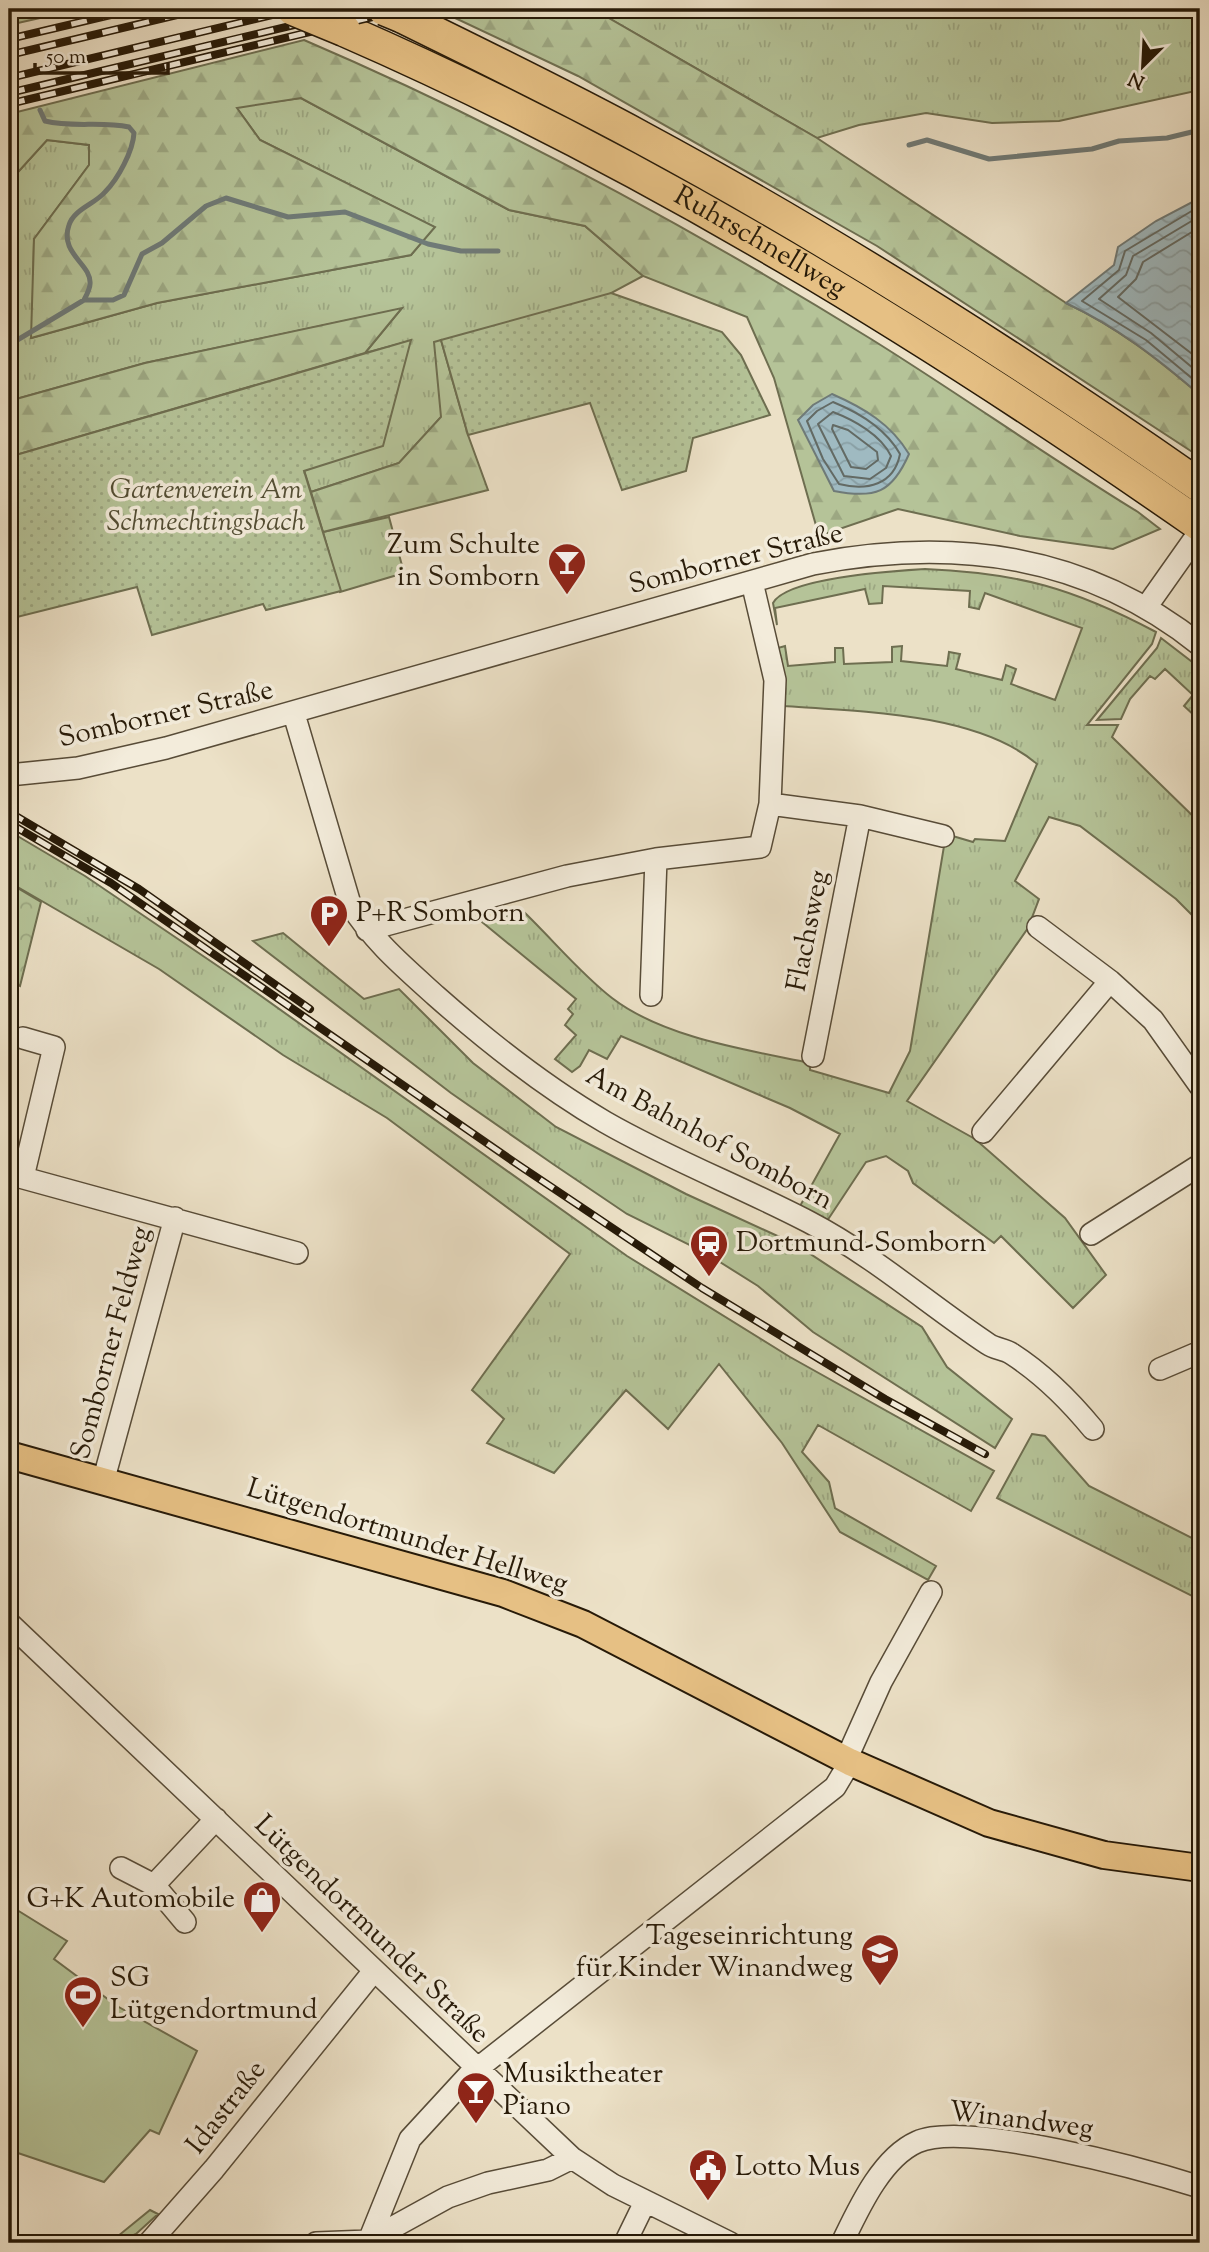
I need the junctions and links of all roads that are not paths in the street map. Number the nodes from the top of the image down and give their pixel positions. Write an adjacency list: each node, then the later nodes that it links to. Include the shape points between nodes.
1 (293, 9): 4 (highway, Ruhrschnellweg, bridge, via 516,109 730,225 894,323)
2 (392, 12): 3 (highway, Ruhrschnellweg, via 642,137 778,215 964,328)
3 (1200, 486)
4 (1200, 525)
5 (1200, 531): 7 (street)
6 (752, 582): 7 (street, Somborner Straße, via 850,558 962,552 1053,568); 9 (street, Somborner Straße); 11 (street, via 775,680)
7 (1147, 606): 8 (street, Somborner Straße)
8 (1200, 645)
9 (294, 714): 10 (street, Somborner Straße, via 78,768); 13 (street, Somborner Straße)
10 (9, 775)
11 (770, 804): 12 (street); 15 (street, via 760,847)
12 (860, 816): 14 (street); 21 (street, Flachsweg)
13 (325, 823): 17 (street, Am Bahnhof Somborn, via 350,904)
14 (943, 836)
15 (656, 859): 17 (street, via 567,876); 19 (street)
16 (1038, 927): 18 (street)
17 (367, 930): 31 (street, Am Bahnhof Somborn, via 460,1016 539,1079 614,1127 853,1248 990,1346 1010,1352 1068,1399)
18 (1110, 981): 22 (street, via 1153,1020); 23 (street)
19 (651, 995)
20 (23, 1038): 25 (street, Somborner Feldweg, via 54,1047)
21 (813, 1056)
22 (1200, 1086)
23 (983, 1132)
24 (1200, 1165): 27 (street)
25 (16, 1175): 26 (street, Somborner Feldweg)
26 (175, 1218): 28 (street, Somborner Feldweg); 33 (street, Somborner Feldweg)
27 (1091, 1234)
28 (297, 1252)
29 (1200, 1352): 30 (street)
30 (1160, 1368)
31 (1093, 1429)
32 (9, 1455): 33 (main road, Lütgendortmunder Hellweg)
33 (103, 1482): 36 (main road, Lütgendortmunder Hellweg, via 448,1576 546,1609 632,1648)
34 (931, 1592): 36 (street, via 881,1682)
35 (9, 1623): 37 (street, Lütgendortmunder Straße)
36 (848, 1761): 39 (main road, Lütgendortmunder Hellweg, via 931,1800 1027,1835 1134,1861); 43 (street, via 835,1787)
37 (216, 1819): 40 (street, Lütgendortmunder Straße); 42 (street, Lütgendortmunder Straße)
38 (121, 1868): 40 (street)
39 (1200, 1868)
40 (155, 1885): 41 (street)
41 (185, 1922)
42 (373, 1972): 43 (street, Lütgendortmunder Straße); 49 (street, Idastraße)
43 (475, 2068): 44 (street, Lütgendortmunder Straße); 45 (street, via 419,2126 402,2153)
44 (572, 2158): 47 (street, Lütgendortmunder Straße); 48 (street, via 548,2170 467,2189)
45 (390, 2187): 48 (street, via 402,2209); 50 (street)
46 (1200, 2187): 54 (street, Winandweg, via 1049,2149 972,2138 926,2139 903,2151 883,2172)
47 (645, 2202): 52 (street); 53 (street, Lütgendortmunder Straße)
48 (423, 2209): 50 (street)
49 (154, 2242)
50 (368, 2242): 51 (street)
51 (316, 2243)
52 (625, 2243)
53 (730, 2243)
54 (842, 2243)

